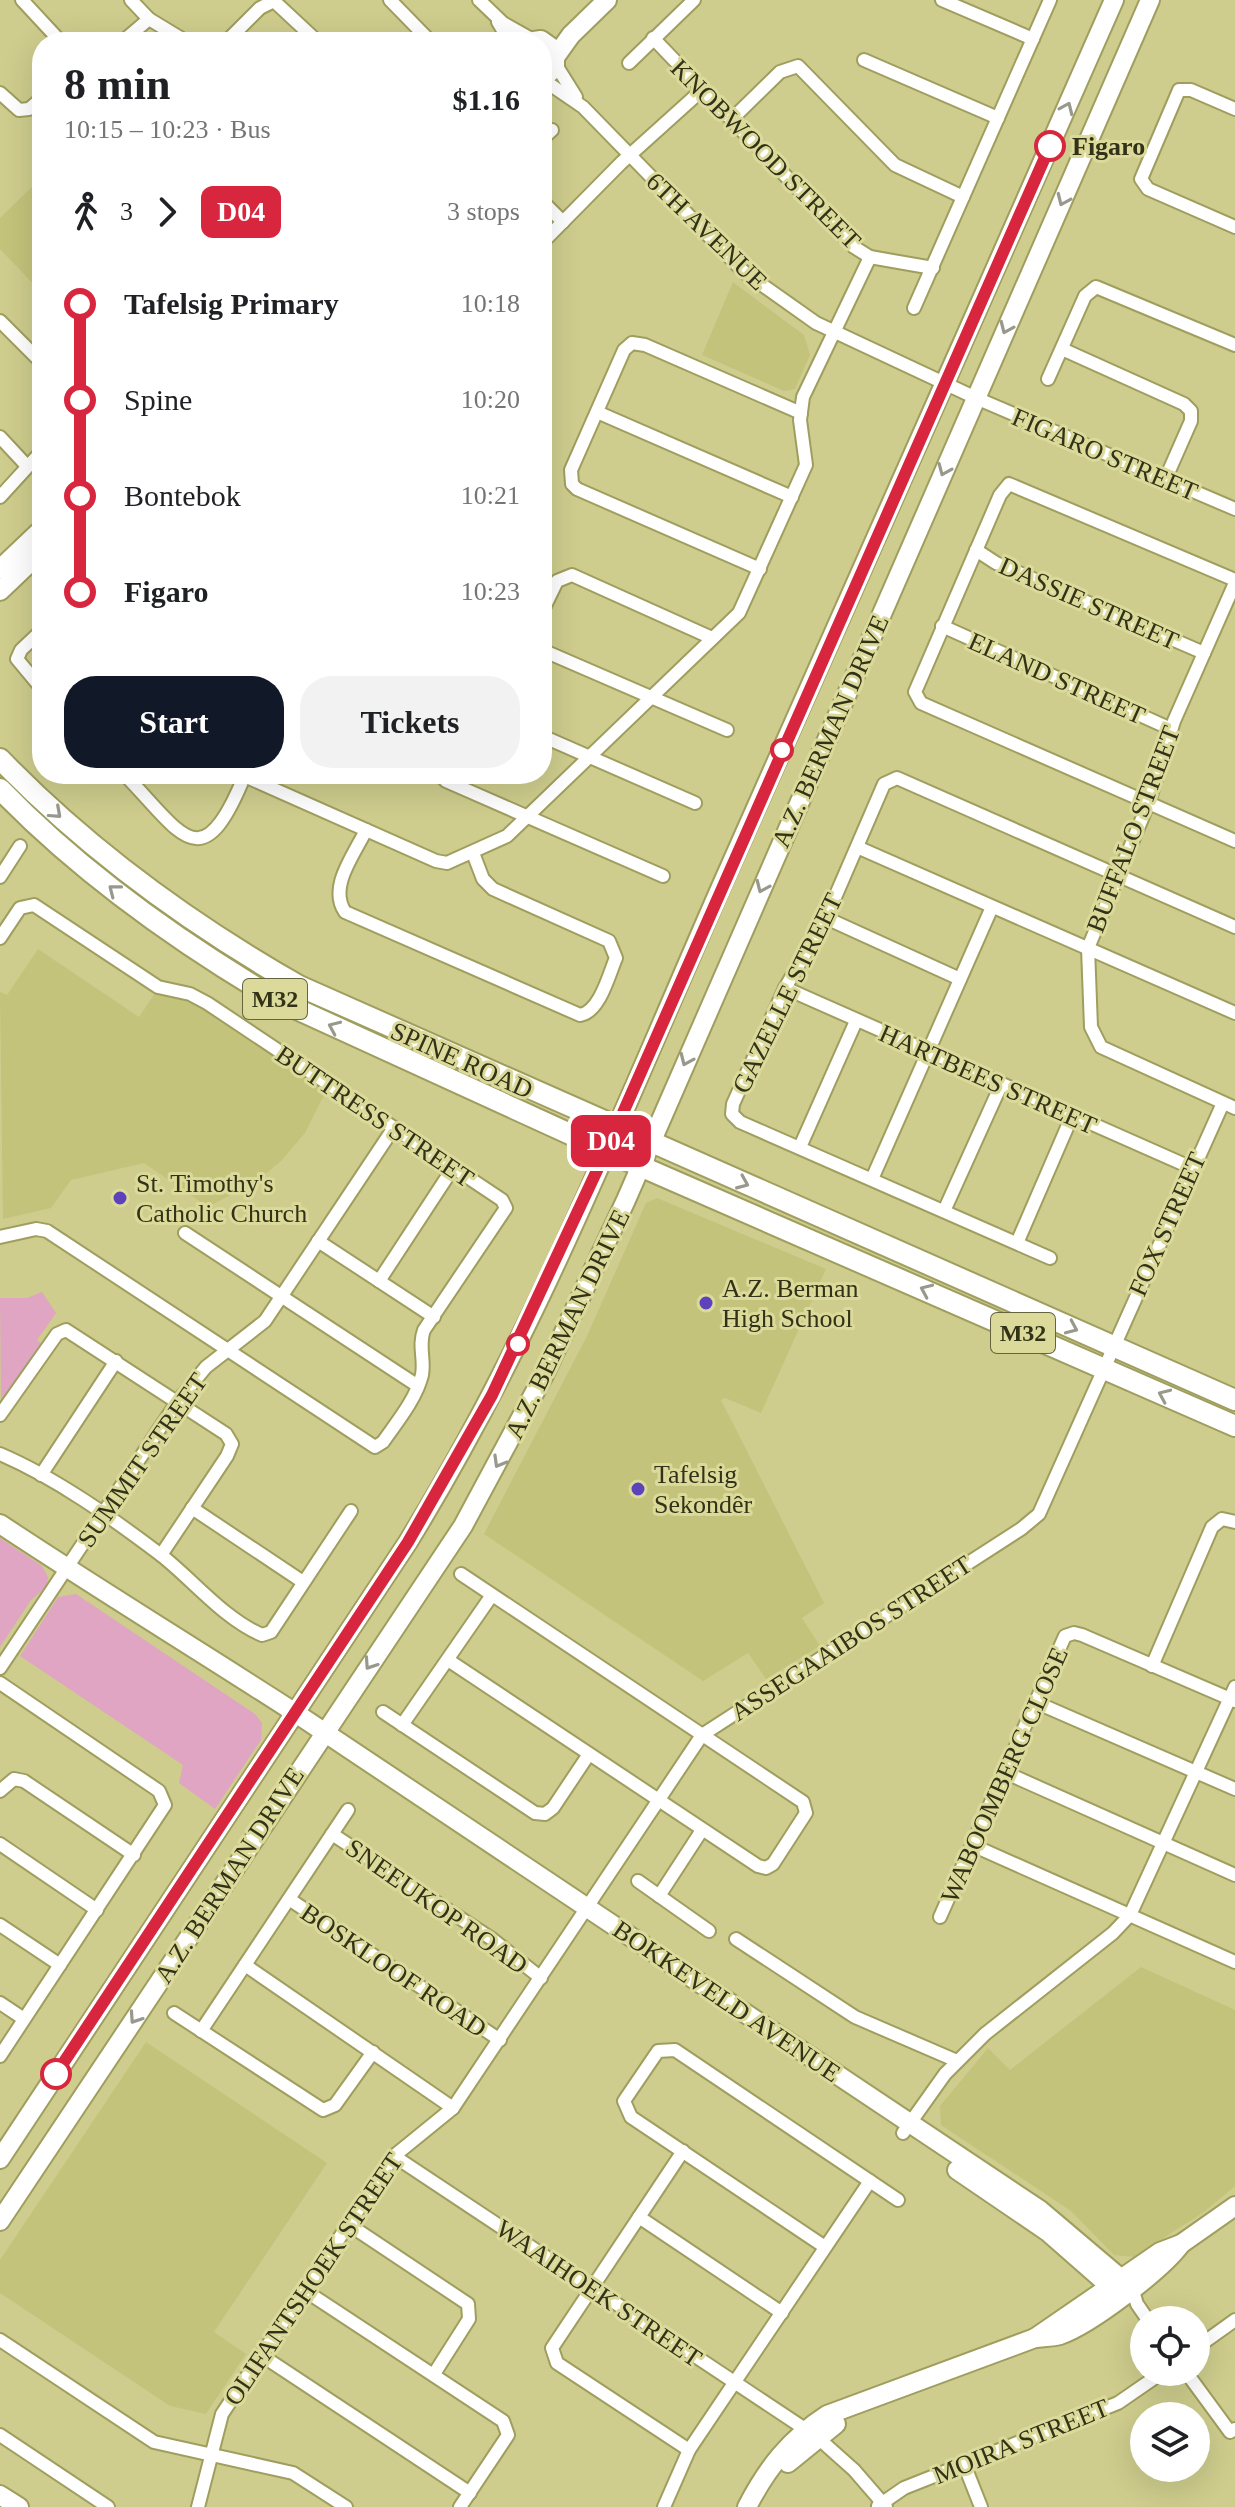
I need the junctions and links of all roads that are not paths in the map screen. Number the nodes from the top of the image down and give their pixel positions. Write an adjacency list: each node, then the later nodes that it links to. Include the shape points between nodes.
1 (22, 0): 14 (street)
2 (131, 0): 13 (street)
3 (390, 0): 19 (street)
4 (479, 0): 12 (street)
5 (590, 0): 22 (street)
6 (607, 0): 26 (street, via 571,35)
7 (694, 0): 23 (street)
8 (942, 0): 24 (street)
9 (1050, 0): 24 (street)
10 (1114, 0): 53 (street, A.Z. BERMAN DRIVE, one-way to 10)
11 (1150, 0): 54 (street, A.Z. BERMAN DRIVE, one-way to 54)
12 (495, 16): 20 (street); 21 (street)
13 (149, 19): 15 (street); 16 (street)
14 (52, 32)
15 (134, 32)
16 (170, 32)
17 (236, 32): 18 (street, via 274,1)
18 (307, 32)
19 (421, 32)
20 (504, 32)
21 (520, 32)
22 (551, 32)
23 (653, 38): 28 (street); 31 (street, KNOBWOOD STREET)
24 (1033, 39): 36 (street)
25 (552, 51): 26 (street)
26 (556, 60): 29 (street); 34 (street, 6TH AVENUE)
27 (864, 60): 36 (street)
28 (629, 63)
29 (552, 65)
30 (552, 86): 34 (street, 6TH AVENUE)
31 (702, 90): 37 (street, KNOBWOOD STREET); 38 (street)
32 (0, 93): 33 (street, via 19,110)
33 (32, 106)
34 (583, 107): 38 (street, 6TH AVENUE)
35 (1235, 109): 42 (street, via 1179,90 1141,179 1148,189)
36 (998, 118): 39 (street)
37 (731, 120): 39 (street, via 780,72 798,66 895,165); 44 (street, KNOBWOOD STREET, via 854,247)
38 (631, 156): 41 (street); 48 (street, 6TH AVENUE, via 744,272)
39 (963, 197): 45 (street)
40 (552, 211): 41 (street)
41 (563, 222): 43 (street)
42 (1235, 227)
43 (552, 233)
44 (870, 257): 45 (street, KNOBWOOD STREET); 48 (street)
45 (933, 268): 46 (street)
46 (914, 308)
47 (0, 321): 51 (street)
48 (834, 334): 53 (street, 6TH AVENUE); 56 (street, via 803,397)
49 (1235, 345): 50 (street, via 1101,287 1091,289)
50 (1062, 349): 52 (street); 60 (street, via 1191,411)
51 (32, 353)
52 (1048, 379)
53 (945, 384): 54 (street, 6TH AVENUE); 115 (street, A.Z. BERMAN DRIVE)
54 (976, 398): 60 (street, FIGARO STREET); 117 (street, A.Z. BERMAN DRIVE, one-way to 117)
55 (597, 412): 56 (street, via 624,350 635,342); 62 (street); 68 (street, via 571,470 577,489)
56 (801, 413): 62 (street, via 806,465)
57 (0, 437): 59 (street)
58 (32, 461): 59 (street)
59 (27, 466): 61 (street)
60 (1165, 480): 63 (street, FIGARO STREET)
61 (0, 497)
62 (792, 497): 68 (street)
63 (1235, 509)
64 (32, 539): 67 (street)
65 (976, 550): 69 (street, via 1004,487 1013,484); 72 (street); 75 (street, DASSIE STREET)
66 (32, 561): 70 (street)
67 (0, 569)
68 (760, 569): 73 (street, via 744,606)
69 (1235, 582): 75 (street, BUFFALO STREET)
70 (0, 591)
71 (552, 591): 73 (street, via 557,581 572,575)
72 (942, 626): 79 (street, ELAND STREET); 89 (street, via 915,687 921,703)
73 (712, 638): 78 (street)
74 (32, 640): 77 (street, via 17,659)
75 (1204, 653): 79 (street, BUFFALO STREET)
76 (552, 654): 78 (street)
77 (32, 677)
78 (652, 697): 80 (street); 83 (street)
79 (1171, 729): 89 (street, BUFFALO STREET)
80 (727, 730)
81 (552, 741): 83 (street)
82 (0, 759): 115 (main road, SPINE ROAD / M32, one-way to 115, via 108,857 245,955 379,1023)
83 (587, 759): 90 (street); 91 (street)
84 (134, 784): 85 (street, via 183,835 197,840 228,817)
85 (239, 784)
86 (260, 784): 92 (street)
87 (452, 784): 91 (street)
88 (0, 789): 119 (main road, SPINE ROAD / M32, one-way to 88, via 329,1025 231,973 111,888)
89 (1149, 802): 93 (street); 97 (street, BUFFALO STREET)
90 (695, 803)
91 (526, 818): 96 (street, via 498,843); 98 (street)
92 (366, 830): 96 (street, via 436,861 447,863); 96 (street, via 338,889 345,912 580,1015 588,1014 616,958 609,941 493,889)
93 (1235, 841)
94 (20, 846): 99 (street)
95 (857, 847): 97 (street, GAZELLE STREET, via 884,784 897,778); 100 (street); 102 (street, GAZELLE STREET)
96 (473, 853)
97 (1117, 875): 104 (street, GAZELLE STREET); 106 (street, BUFFALO STREET)
98 (663, 876)
99 (0, 877)
100 (992, 907): 106 (street); 107 (street)
101 (0, 911): 103 (street)
102 (826, 918): 107 (street); 108 (street, GAZELLE STREET)
103 (12, 919): 105 (street); 116 (street, BUTTRESS STREET, via 22,906 34,905 158,987 207,1003)
104 (1235, 927)
105 (0, 938)
106 (1088, 948): 109 (street); 113 (street, BUFFALO STREET, via 1091,1027 1101,1047)
107 (960, 979): 111 (street)
108 (785, 988): 110 (street, HARTBEES STREET); 118 (street, GAZELLE STREET, via 732,1114)
109 (1235, 1013)
110 (856, 1021): 111 (street, HARTBEES STREET); 118 (street)
111 (928, 1053): 112 (street, HARTBEES STREET); 123 (street)
112 (1001, 1085): 114 (street, HARTBEES STREET); 124 (street)
113 (1229, 1105): 122 (street, FOX STREET)
114 (1072, 1116): 122 (street, HARTBEES STREET); 128 (street)
115 (616, 1128): 117 (main road, SPINE ROAD / M32); 119 (street, A.Z. BERMAN DRIVE)
116 (393, 1129): 121 (street, BUTTRESS STREET); 127 (street, SUMMIT STREET)
117 (650, 1143): 120 (street, A.Z. BERMAN DRIVE); 133 (main road, SPINE ROAD / M32, one-way to 133)
118 (800, 1147): 123 (street, GAZELLE STREET)
119 (607, 1149): 120 (main road, SPINE ROAD / M32); 161 (street, A.Z. BERMAN DRIVE, via 533,1313 449,1475)
120 (640, 1166): 136 (main road, SPINE ROAD / M32, one-way to 120); 164 (street, A.Z. BERMAN DRIVE, one-way to 164, via 505,1452 463,1526)
121 (453, 1168): 130 (street); 132 (street, BUTTRESS STREET, via 506,1206)
122 (1192, 1168): 133 (street, FOX STREET)
123 (872, 1179): 124 (street, GAZELLE STREET)
124 (944, 1211): 128 (street, GAZELLE STREET)
125 (185, 1233): 131 (street)
126 (0, 1237): 134 (street, via 47,1231)
127 (318, 1241): 130 (street); 131 (street, SUMMIT STREET)
128 (1017, 1243): 129 (street, GAZELLE STREET)
129 (1050, 1258)
130 (379, 1281): 132 (street)
131 (281, 1297): 134 (street, SUMMIT STREET, via 265,1321); 137 (street)
132 (434, 1317): 137 (street, via 421,1338)
133 (1113, 1346): 136 (street, FOX STREET); 138 (main road, SPINE ROAD / M32)
134 (227, 1351): 137 (street, via 372,1447 378,1446); 139 (street, SUMMIT STREET)
135 (116, 1361): 139 (street); 140 (street, via 72,1331 60,1332); 143 (street)
136 (1103, 1369): 141 (main road, SPINE ROAD / M32, one-way to 136); 163 (street, ASSEGAAIBOS STREET, via 1044,1505 1032,1521)
137 (418, 1386)
138 (1235, 1400)
139 (178, 1401): 144 (street, via 226,1434 232,1444); 146 (street, SUMMIT STREET)
140 (0, 1415)
141 (1235, 1426)
142 (0, 1454): 143 (street)
143 (41, 1475): 146 (street)
144 (192, 1508): 149 (street); 152 (street)
145 (351, 1511): 152 (street)
146 (103, 1515): 149 (street); 150 (street, SUMMIT STREET)
147 (1235, 1522): 155 (street, via 1222,1519 1212,1527)
148 (0, 1524): 150 (street, BOKKEVELD AVENUE)
149 (161, 1555): 152 (street, via 223,1610 262,1635 271,1632)
150 (68, 1569): 156 (street, SUMMIT STREET); 161 (street, BOKKEVELD AVENUE, via 194,1648)
151 (461, 1574): 153 (street)
152 (303, 1582)
153 (492, 1595): 154 (street); 163 (street)
154 (448, 1660): 162 (street); 165 (street)
155 (1152, 1666): 158 (street); 159 (street, WABOOMBERG CLOSE, via 1069,1634)
156 (0, 1668)
157 (0, 1683): 177 (street, via 163,1795 163,1811)
158 (1233, 1696): 167 (street)
159 (1035, 1702): 166 (street, WABOOMBERG CLOSE); 167 (street)
160 (383, 1712): 162 (street)
161 (293, 1719): 164 (street, BOKKEVELD AVENUE); 205 (street, A.Z. BERMAN DRIVE)
162 (402, 1725): 165 (street, via 535,1813 553,1808)
163 (702, 1735): 170 (street, ASSEGAAIBOS STREET); 172 (street, via 806,1807 766,1868)
164 (320, 1738): 183 (street, BOKKEVELD AVENUE); 210 (street, A.Z. BERMAN DRIVE, one-way to 210)
165 (589, 1754): 170 (street)
166 (1004, 1772): 175 (street); 176 (street, WABOOMBERG CLOSE)
167 (1198, 1773): 168 (street); 175 (street)
168 (1235, 1789)
169 (0, 1791): 177 (street, via 14,1779 24,1781)
170 (657, 1800): 172 (street); 183 (street, ASSEGAAIBOS STREET)
171 (348, 1810): 173 (street)
172 (702, 1830): 180 (street)
173 (332, 1834): 181 (street); 192 (street, SNEEUKOP ROAD, via 492,1939)
174 (0, 1844): 182 (street)
175 (1164, 1844): 178 (street); 184 (street)
176 (972, 1845): 184 (street); 185 (street, WABOOMBERG CLOSE)
177 (134, 1855): 182 (street)
178 (1235, 1875)
179 (638, 1881): 180 (street)
180 (659, 1896): 187 (street)
181 (289, 1899): 191 (street); 197 (street, BOSKLOOF ROAD)
182 (97, 1910): 190 (street)
183 (583, 1912): 192 (street, OLIFANTSHOEK STREET); 202 (street, BOKKEVELD AVENUE)
184 (1130, 1915): 189 (street); 200 (street)
185 (940, 1917)
186 (0, 1925): 190 (street)
187 (709, 1931)
188 (736, 1939): 200 (street, via 855,2017)
189 (1235, 1962)
190 (60, 1965): 195 (street)
191 (245, 1965): 196 (street); 198 (street)
192 (541, 1978): 197 (street, OLIFANTSHOEK STREET)
193 (0, 2003): 195 (street)
194 (174, 2013): 196 (street)
195 (24, 2019): 199 (street)
196 (201, 2031): 198 (street, via 323,2110 335,2105)
197 (500, 2040): 201 (street, OLIFANTSHOEK STREET)
198 (373, 2052): 201 (street)
199 (0, 2056)
200 (957, 2061): 202 (street)
201 (453, 2108): 204 (street, OLIFANTSHOEK STREET)
202 (906, 2128): 215 (street, BOKKEVELD AVENUE)
203 (683, 2151): 206 (street, via 625,2110 624,2101 658,2051 665,2049 675,2050); 209 (street); 212 (street)
204 (394, 2156): 211 (street, OLIFANTSHOEK STREET); 214 (street, WAAIHOEK STREET)
205 (0, 2159)
206 (870, 2181): 207 (street); 212 (street)
207 (898, 2200)
208 (1235, 2206): 215 (street, via 1181,2244 1160,2252)
209 (639, 2217): 214 (street); 217 (street)
210 (0, 2221)
211 (348, 2224): 213 (street, OLIFANTSHOEK STREET); 222 (street, via 468,2304 469,2319)
212 (825, 2247): 217 (street)
213 (304, 2290): 221 (street, OLIFANTSHOEK STREET); 222 (street)
214 (592, 2290): 223 (street, WAAIHOEK STREET); 229 (street, via 552,2348 552,2356)
215 (1125, 2291): 216 (street); 227 (street, via 1052,2324 1035,2338 857,2402)
216 (1137, 2306)
217 (782, 2313): 223 (street)
218 (1235, 2320): 219 (street)
219 (1210, 2338)
220 (1, 2342): 230 (street, via 154,2442)
221 (261, 2355): 230 (street, OLIFANTSHOEK STREET, via 222,2414); 232 (street)
222 (434, 2374): 232 (street, via 508,2428)
223 (734, 2383): 227 (street, WAAIHOEK STREET); 229 (street)
224 (1143, 2386): 231 (street, MOIRA STREET, via 1118,2403)
225 (1197, 2386): 226 (street)
226 (1233, 2430)
227 (811, 2433): 234 (street, WAAIHOEK STREET); 241 (street, via 779,2455); 242 (street)
228 (0, 2435): 236 (street)
229 (689, 2450): 240 (street)
230 (210, 2456): 237 (street, OLIFANTSHOEK STREET); 238 (street, via 293,2473)
231 (964, 2464): 234 (street, MOIRA STREET, via 904,2488); 243 (street)
232 (470, 2493): 239 (street)
233 (0, 2495): 235 (street)
234 (882, 2505)
235 (19, 2507)
236 (108, 2507)
237 (198, 2507)
238 (346, 2507)
239 (460, 2507)
240 (664, 2507)
241 (747, 2507)
242 (754, 2507)
243 (981, 2507)

